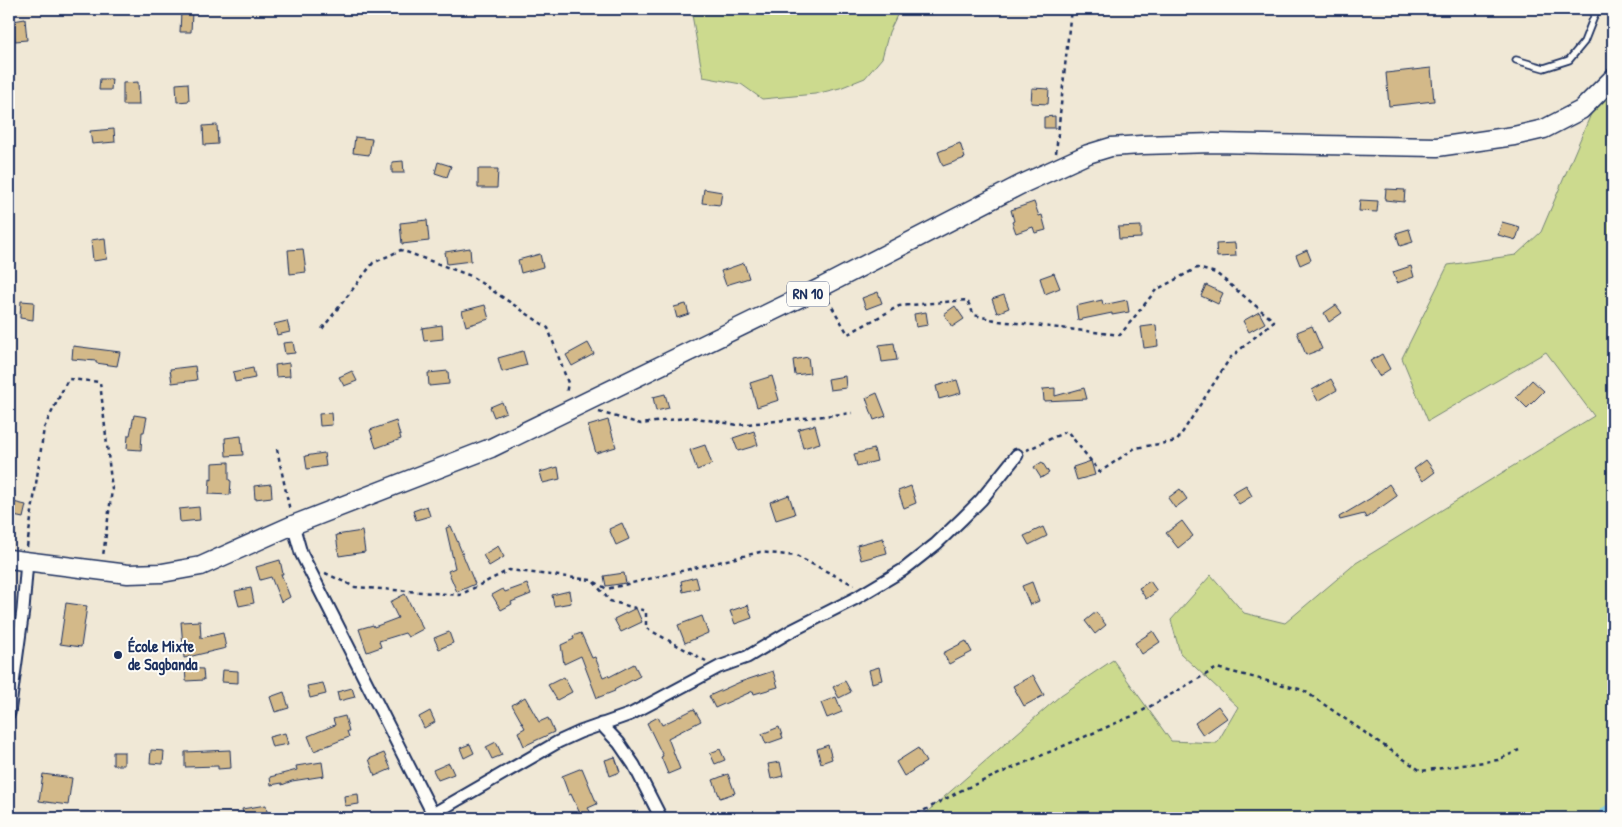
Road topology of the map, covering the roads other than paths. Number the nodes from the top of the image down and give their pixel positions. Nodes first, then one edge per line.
1 (1597, 9) edge
2 (1516, 60) dead end
3 (1613, 78) edge
4 (1017, 455) road end
5 (293, 525) junction
6 (9, 559) edge
7 (27, 561) junction
8 (9, 713) edge
9 (602, 724) junction
10 (431, 817) edge
11 (661, 818) edge

1 - 2 lane
3 - 5 main road, RN 10
4 - 9 street
5 - 7 main road, RN 10
5 - 10 street
6 - 7 main road, RN 10
7 - 8 street
9 - 10 street
9 - 11 street

